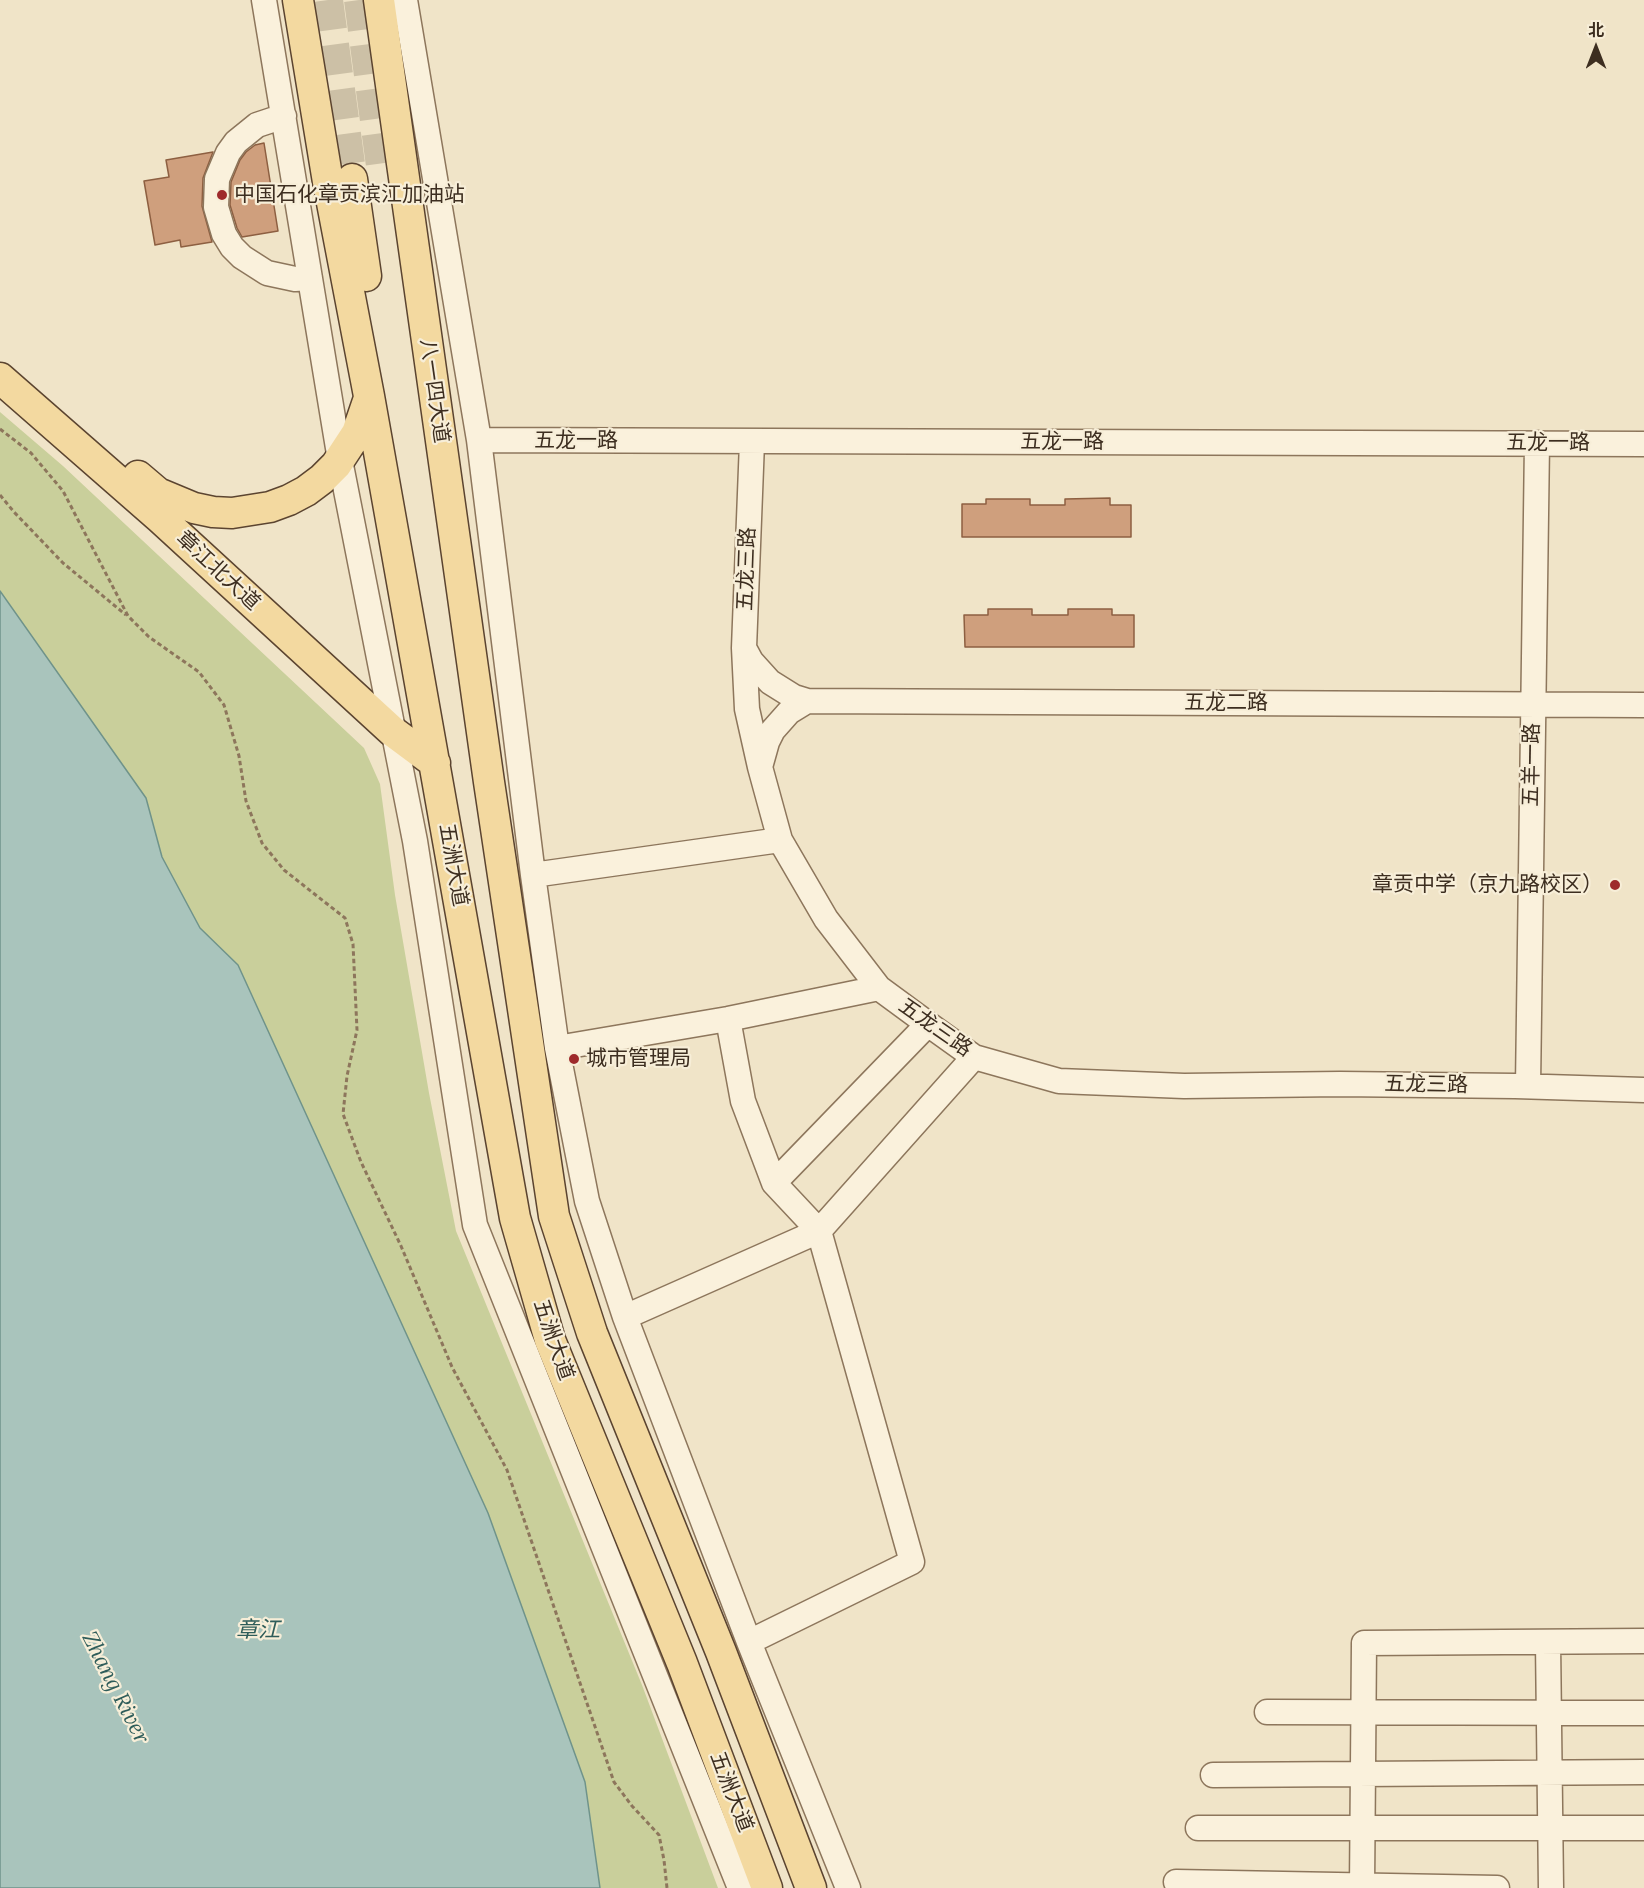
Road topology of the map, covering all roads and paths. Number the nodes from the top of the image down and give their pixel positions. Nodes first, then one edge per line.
1 (298, 0) edge
2 (379, 0) edge
3 (405, 0) edge
4 (265, 2) edge
5 (284, 116) junction
6 (382, 173) tunnel mouth
7 (352, 179) tunnel mouth
8 (310, 278) junction
9 (0, 356) edge
10 (0, 378) edge
11 (369, 396) junction
12 (0, 429) edge
13 (479, 440) junction
14 (752, 442) junction
15 (1537, 443) junction
16 (1644, 444) edge
17 (340, 460) junction
18 (0, 495) edge
19 (128, 616) junction
20 (744, 648) junction
21 (807, 701) junction
22 (1533, 705) junction
23 (1644, 705) edge
24 (392, 731) junction
25 (435, 763) junction
26 (760, 767) junction
27 (489, 782) junction
28 (780, 840) junction
29 (533, 875) junction
30 (879, 988) junction
31 (728, 1019) junction
32 (928, 1024) junction
33 (557, 1048) junction
34 (974, 1057) junction
35 (1527, 1086) junction
36 (1644, 1090) edge
37 (774, 1183) junction
38 (819, 1232) junction
39 (625, 1317) junction
40 (1548, 1641) junction
41 (1644, 1641) edge
42 (749, 1642) junction
43 (1267, 1712) dead end
44 (1364, 1712) junction
45 (1549, 1712) junction
46 (1644, 1713) edge
47 (1644, 1772) edge
48 (1549, 1773) junction
49 (1363, 1774) junction
50 (1213, 1775) dead end
51 (1198, 1828) dead end
52 (1362, 1828) junction
53 (1550, 1828) junction
54 (1644, 1828) edge
55 (1176, 1882) dead end
56 (1362, 1886) edge
57 (667, 1888) edge
58 (740, 1888) edge
59 (767, 1888) edge
60 (811, 1888) edge
61 (848, 1888) edge
62 (1497, 1888) edge
63 (1551, 1888) edge

1 - 11 main road
2 - 27 main road, 八一四大道
3 - 13 street
4 - 5 street
5 - 8 street
5 - 8 street
6 - 27 main road
7 - 25 main road
8 - 17 street
9 - 17 main road
10 - 24 main road, 章江北大道
11 - 17 main road
11 - 25 main road
12 - 19 path
13 - 14 street, 五龙一路
13 - 29 street
14 - 15 street, 五龙一路
14 - 20 street, 五龙三路
15 - 16 street, 五龙一路
15 - 22 street, 五羊一路
17 - 24 street
18 - 19 path
19 - 57 path
20 - 21 street
20 - 26 street, 五龙三路
21 - 22 street, 五龙二路
21 - 26 street
22 - 23 street, 五龙二路
22 - 35 street, 五羊一路
24 - 25 main road, 章江北大道
24 - 58 street
25 - 59 main road, 五洲大道
26 - 28 street, 五龙三路
27 - 60 main road, 五洲大道
28 - 29 street
28 - 30 street, 五龙三路
29 - 33 street
30 - 31 street
30 - 32 street, 五龙三路
31 - 33 street
31 - 37 street
32 - 34 street, 五龙三路
32 - 37 street
33 - 39 street
34 - 35 street, 五龙三路
34 - 38 street
35 - 36 street, 五龙三路
37 - 38 street
38 - 39 street
38 - 42 street
39 - 42 street
40 - 41 street
40 - 44 street
40 - 45 street
42 - 61 street
43 - 44 street
44 - 45 street
44 - 49 street
45 - 46 street
45 - 48 street
47 - 48 street
48 - 49 street
48 - 53 street
49 - 50 street
49 - 52 street
51 - 52 street
52 - 53 street
52 - 56 street
53 - 54 street
53 - 63 street
55 - 56 street
56 - 62 street

